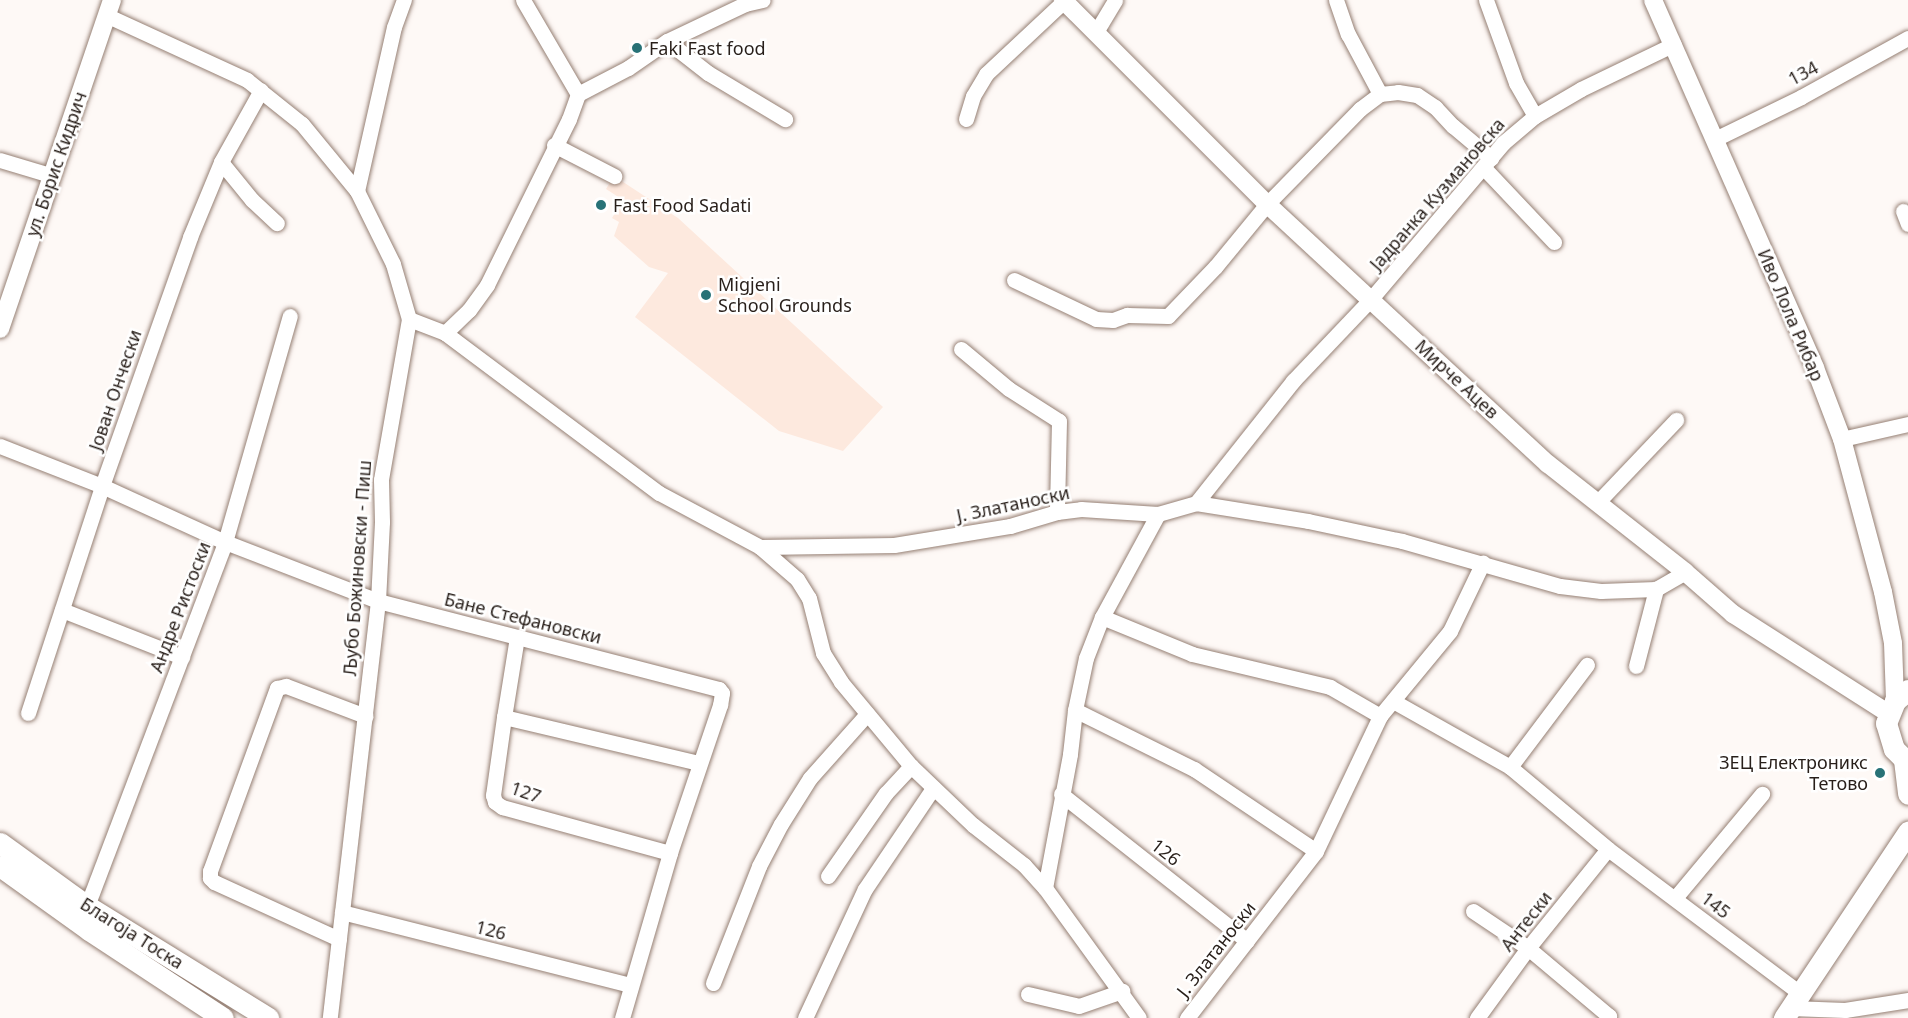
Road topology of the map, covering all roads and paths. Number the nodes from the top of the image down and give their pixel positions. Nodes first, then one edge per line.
1 (404, 0) edge
2 (523, 0) edge
3 (763, 0) edge
4 (1115, 0) edge
5 (1336, 0) edge
6 (1486, 0) edge
7 (1653, 0) edge
8 (1064, 1) edge
9 (110, 8) edge
10 (1096, 32) junction
11 (1908, 38) edge
12 (667, 41) junction
13 (1674, 44) junction
14 (261, 90) junction
15 (578, 94) junction
16 (1380, 94) junction
17 (1534, 116) junction
18 (785, 119) dead end
19 (966, 119) dead end
20 (1715, 140) junction
21 (554, 145) junction
22 (0, 160) edge
23 (220, 162) junction
24 (1488, 163) junction
25 (50, 175) junction
26 (614, 176) dead end
27 (357, 191) junction
28 (1267, 204) junction
29 (277, 223) dead end
30 (1554, 242) dead end
31 (1014, 280) dead end
32 (6, 295) edge
33 (1370, 300) junction
34 (290, 316) dead end
35 (409, 319) junction
36 (0, 329) edge
37 (445, 333) junction
38 (961, 349) dead end
39 (1676, 420) dead end
40 (1908, 424) edge
41 (1842, 440) junction
42 (0, 446) edge
43 (102, 486) junction
44 (1196, 503) junction
45 (1597, 503) junction
46 (1057, 512) junction
47 (1158, 514) junction
48 (225, 542) junction
49 (760, 547) junction
50 (1482, 562) junction
51 (1685, 572) junction
52 (1656, 589) junction
53 (378, 601) junction
54 (62, 610) junction
55 (1102, 617) junction
56 (517, 637) junction
57 (1893, 643) junction
58 (182, 657) junction
59 (1587, 665) dead end
60 (1636, 666) dead end
61 (1908, 667) edge
62 (1394, 701) junction
63 (1897, 701) edge
64 (1075, 710) junction
65 (28, 713) dead end
66 (867, 714) junction
67 (365, 716) junction
68 (1380, 716) junction
69 (504, 717) junction
70 (1906, 762) edge
71 (698, 763) junction
72 (911, 766) junction
73 (1510, 767) junction
74 (933, 788) junction
75 (1061, 794) junction
76 (1761, 794) dead end
77 (1908, 794) edge
78 (1908, 832) edge
79 (0, 843) edge
80 (1608, 849) junction
81 (1316, 852) junction
82 (670, 853) junction
83 (0, 866) edge
84 (828, 876) dead end
85 (1045, 888) junction
86 (1675, 898) junction
87 (87, 906) junction
88 (1473, 911) dead end
89 (342, 912) junction
90 (339, 939) junction
91 (1247, 941) junction
92 (1528, 948) junction
93 (713, 983) dead end
94 (631, 985) junction
95 (1122, 991) junction
96 (1028, 994) dead end
97 (1908, 1000) edge
98 (1792, 1007) edge
99 (223, 1018) edge
100 (268, 1018) edge
101 (330, 1018) edge
102 (622, 1018) edge
103 (805, 1018) edge
104 (1139, 1018) edge
105 (1187, 1018) edge
106 (1477, 1018) edge
107 (1607, 1018) edge

1 - 27 street
2 - 15 street
3 - 12 street
4 - 10 street
5 - 16 street
6 - 17 street
7 - 13 street, Иво Лола Рибар
8 - 10 street, Мирче Ацев
8 - 19 street
9 - 14 street, Љубо Божиновски - Пиш
9 - 25 street, ул. Борис Кидрич
10 - 28 street, Мирче Ацев
11 - 20 street, 134
12 - 15 street
12 - 18 street
13 - 17 street, Јадранка Кузмановска
13 - 20 street, Иво Лола Рибар
14 - 23 street, Јован Ончески
14 - 27 street, Љубо Божиновски - Пиш
15 - 21 street
16 - 24 street
16 - 28 street
17 - 24 street, Јадранка Кузмановска
20 - 41 street, Иво Лола Рибар
21 - 26 street
21 - 37 street
22 - 25 street
23 - 29 street
23 - 43 street, Јован Ончески
24 - 30 street
24 - 33 street, Јадранка Кузмановска
25 - 32 street, ул. Борис Кидрич
27 - 35 street, Љубо Божиновски - Пиш
28 - 31 street
28 - 33 street, Мирче Ацев
32 - 36 street, ул. Борис Кидрич
33 - 44 street, Јадранка Кузмановска
33 - 45 street, Мирче Ацев
34 - 48 street, Андре Ристоски
35 - 37 street
35 - 53 street, Љубо Божиновски - Пиш
37 - 49 street
38 - 46 street
39 - 45 street
40 - 41 street
41 - 57 street, Иво Лола Рибар
42 - 43 street, Бане Стефановски
43 - 48 street, Бане Стефановски
43 - 54 street, Јован Ончески
44 - 47 street, Ј. Златаноски
44 - 50 street, Ј. Златаноски
45 - 51 street, Мирче Ацев
46 - 47 street, Ј. Златаноски
46 - 49 street, Ј. Златаноски
47 - 55 street
48 - 53 street, Бане Стефановски
48 - 58 street, Андре Ристоски
49 - 66 street
50 - 52 street, Ј. Златаноски
50 - 62 street, Ј. Златаноски
51 - 52 street, Ј. Златаноски
51 - 63 street, Мирче Ацев
52 - 60 street
53 - 56 street, Бане Стефановски
53 - 67 street, Љубо Божиновски - Пиш
54 - 58 street
54 - 65 street, Јован Ончески
55 - 64 street
55 - 68 street
56 - 69 street, 127
56 - 71 street, Бане Стефановски
57 - 61 street
57 - 63 street
58 - 87 street, Андре Ристоски
59 - 73 street
62 - 68 street, Ј. Златаноски
62 - 73 street, 145
63 - 70 main road
64 - 75 street
64 - 81 street
66 - 72 street
66 - 93 street
67 - 89 street, Љубо Божиновски - Пиш
67 - 90 street
68 - 81 street, Ј. Златаноски
69 - 71 street
69 - 82 street, 127
70 - 77 main road
71 - 82 street, Бане Стефановски
72 - 74 street
72 - 84 street
73 - 80 street, 145
74 - 85 street
74 - 103 street
75 - 85 street
75 - 91 street, 126
76 - 86 street
78 - 98 main road
79 - 87 main road, Благоја Тоска
80 - 86 street, 145
80 - 92 street, Антески
81 - 91 street, Ј. Златаноски
82 - 94 street, Бане Стефановски
83 - 99 main road
85 - 95 street
86 - 98 street, 145
87 - 100 main road, Благоја Тоска
88 - 92 street
89 - 90 street, Љубо Божиновски - Пиш
89 - 94 street, 126
90 - 101 street, Љубо Божиновски - Пиш
91 - 105 street, Ј. Златаноски
92 - 106 street, Антески
92 - 107 street
94 - 102 street, Бане Стефановски
95 - 96 street
95 - 104 street
97 - 98 street

